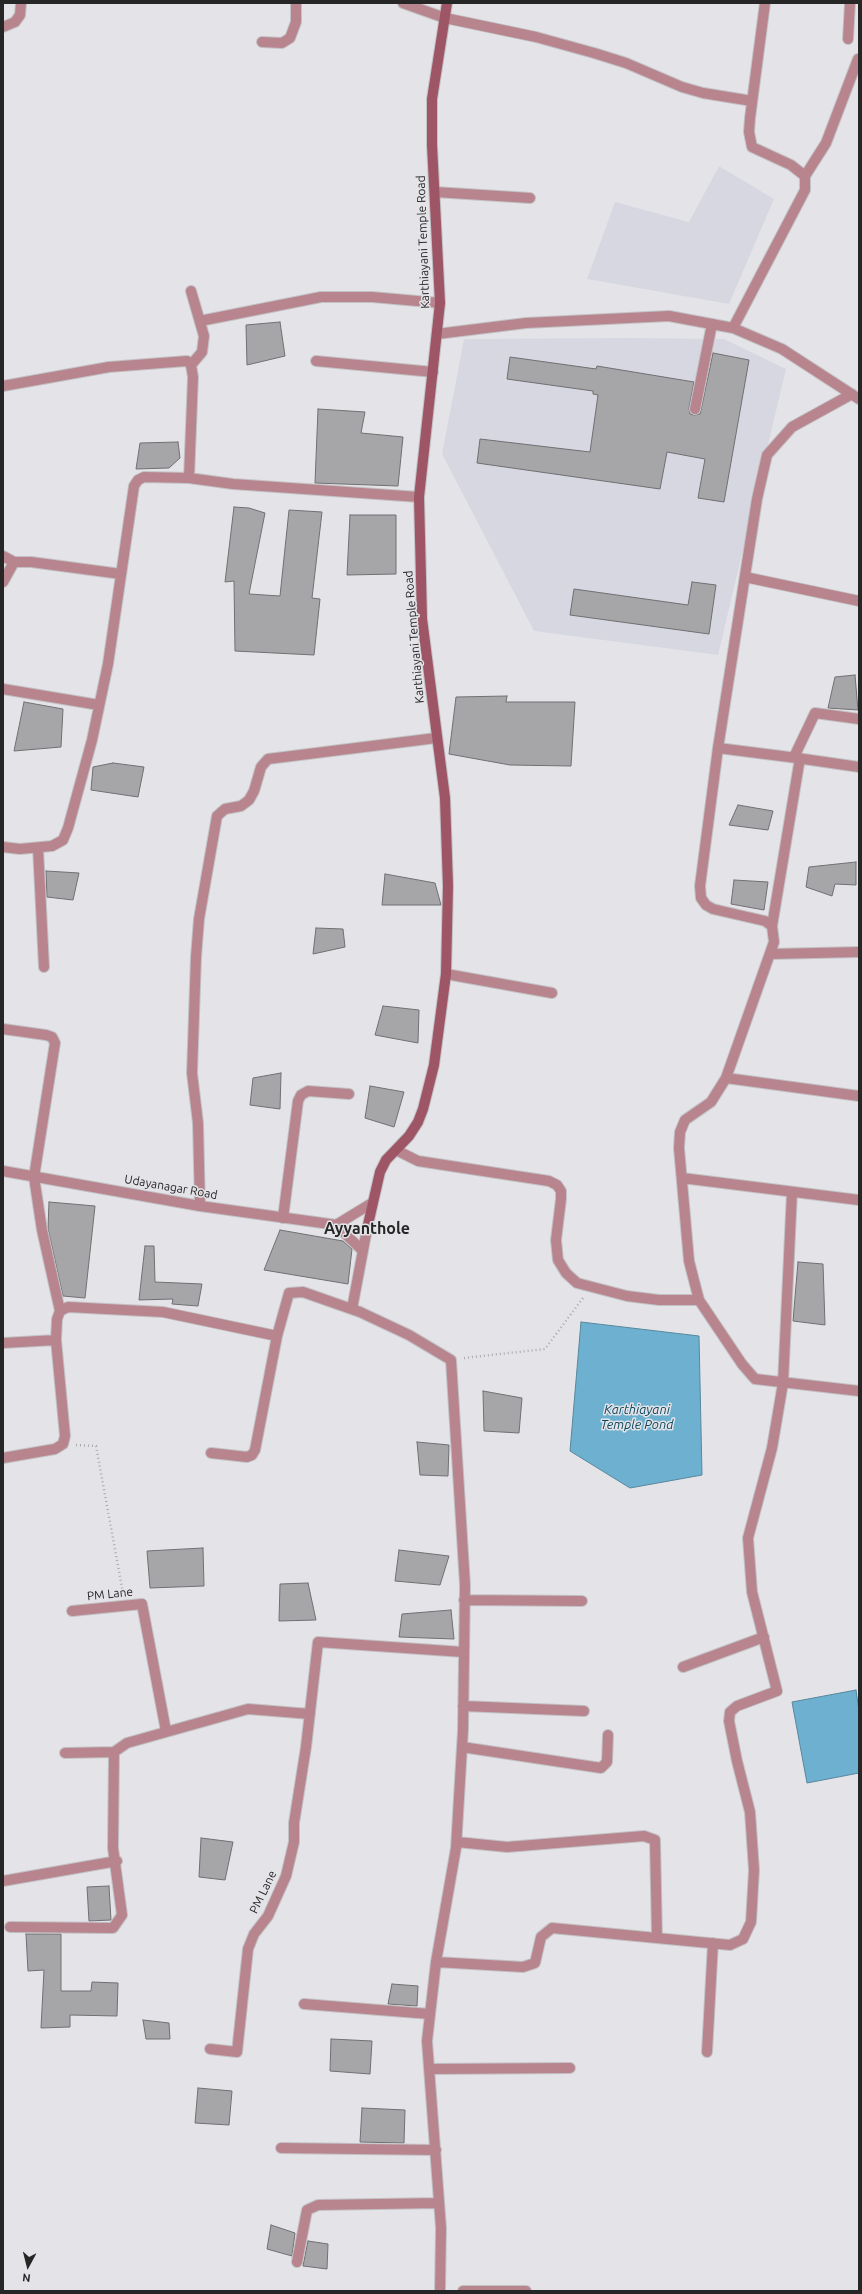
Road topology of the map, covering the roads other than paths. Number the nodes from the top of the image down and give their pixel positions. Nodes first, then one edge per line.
1 (21, 3) edge
2 (296, 3) edge
3 (403, 3) edge
4 (447, 3) edge
5 (764, 3) edge
6 (850, 3) edge
7 (445, 18) junction
8 (3, 27) edge
9 (848, 39) dead end
10 (262, 42) dead end
11 (858, 59) dead end
12 (752, 101) junction
13 (805, 176) junction
14 (435, 192) junction
15 (530, 198) dead end
16 (191, 291) dead end
17 (440, 303) junction
18 (200, 322) junction
19 (712, 324) junction
20 (733, 328) junction
21 (436, 334) junction
22 (316, 361) dead end
23 (191, 365) junction
24 (432, 372) junction
25 (3, 386) edge
26 (856, 396) edge
27 (696, 409) dead end
28 (188, 478) junction
29 (419, 497) junction
30 (3, 556) edge
31 (14, 562) junction
32 (121, 574) junction
33 (745, 577) junction
34 (3, 582) edge
35 (859, 601) edge
36 (3, 689) edge
37 (99, 705) junction
38 (859, 720) edge
39 (436, 738) junction
40 (718, 748) junction
41 (797, 758) junction
42 (859, 767) edge
43 (3, 847) edge
44 (38, 848) junction
45 (772, 926) junction
46 (859, 952) edge
47 (770, 954) junction
48 (44, 967) dead end
49 (446, 974) junction
50 (552, 993) dead end
51 (3, 1029) edge
52 (726, 1078) junction
53 (349, 1094) dead end
54 (859, 1096) edge
55 (396, 1150) junction
56 (3, 1171) edge
57 (34, 1177) junction
58 (682, 1178) junction
59 (792, 1192) junction
60 (859, 1200) edge
61 (372, 1203) junction
62 (200, 1206) junction
63 (283, 1218) junction
64 (336, 1225) junction
65 (367, 1229) joint
66 (363, 1251) junction
67 (699, 1300) junction
68 (352, 1309) junction
69 (60, 1311) junction
70 (277, 1336) junction
71 (56, 1340) junction
72 (3, 1343) edge
73 (783, 1383) junction
74 (859, 1391) edge
75 (211, 1453) dead end
76 (3, 1458) edge
77 (464, 1600) junction
78 (582, 1601) dead end
79 (72, 1611) dead end
80 (764, 1637) junction
81 (463, 1652) junction
82 (683, 1667) dead end
83 (463, 1706) junction
84 (584, 1711) dead end
85 (310, 1714) junction
86 (166, 1731) junction
87 (608, 1735) dead end
88 (462, 1747) junction
89 (114, 1752) junction
90 (65, 1753) dead end
91 (457, 1842) junction
92 (116, 1861) junction
93 (3, 1881) edge
94 (10, 1927) dead end
95 (657, 1938) junction
96 (713, 1943) junction
97 (436, 1962) junction
98 (304, 2004) dead end
99 (430, 2014) junction
100 (210, 2049) dead end
101 (707, 2052) dead end
102 (570, 2068) dead end
103 (429, 2069) junction
104 (281, 2148) dead end
105 (436, 2150) junction
106 (439, 2203) junction
107 (297, 2262) dead end
108 (440, 2291) edge
109 (463, 2291) edge
110 (526, 2291) edge

1 - 8 street
2 - 10 street
3 - 7 street
4 - 7 main road, Karthiayani Temple Road
5 - 12 street
6 - 9 street
7 - 12 street
7 - 14 main road, Karthiayani Temple Road
11 - 13 street
12 - 13 street
13 - 20 street
14 - 15 street
14 - 17 main road, Karthiayani Temple Road
16 - 18 street
17 - 18 street
17 - 21 main road, Karthiayani Temple Road
18 - 23 street
19 - 20 street
19 - 21 street
19 - 27 street
20 - 26 street
21 - 24 main road, Karthiayani Temple Road
22 - 24 street
23 - 25 street
23 - 28 street
24 - 29 main road, Karthiayani Temple Road
26 - 33 street
28 - 29 street
28 - 32 street
29 - 39 main road, Karthiayani Temple Road
30 - 31 street
31 - 32 street
31 - 34 street
32 - 37 street
33 - 35 street
33 - 40 street
36 - 37 street
37 - 44 street
38 - 41 street
39 - 49 main road, Karthiayani Temple Road
39 - 62 street
40 - 41 street
40 - 45 street
41 - 42 street
41 - 45 street
43 - 44 street
44 - 48 street
45 - 47 street
46 - 47 street
47 - 52 street
49 - 50 street
49 - 55 main road, Karthiayani Temple Road
51 - 57 street
52 - 54 street
52 - 58 street
53 - 63 street
55 - 61 main road, Karthiayani Temple Road
55 - 67 street
56 - 57 street, Udayanagar Road
57 - 62 street, Udayanagar Road
57 - 69 street
58 - 59 street
58 - 67 street
59 - 60 street
59 - 73 street
61 - 64 street
61 - 65 main road, Karthiayani Temple Road
62 - 63 street, Udayanagar Road
63 - 64 street, Udayanagar Road
64 - 66 street
65 - 66 street
66 - 68 street
67 - 73 street
68 - 70 street
68 - 77 street
69 - 70 street
69 - 71 street
70 - 75 street
71 - 72 street
71 - 76 street
73 - 74 street
73 - 80 street
77 - 78 street
77 - 81 street
79 - 86 street, PM Lane
80 - 82 street
80 - 96 street
81 - 83 street
81 - 85 street, PM Lane
83 - 84 street
83 - 88 street
85 - 86 street
85 - 100 street, PM Lane
86 - 89 street
87 - 88 street
88 - 91 street
89 - 90 street
89 - 92 street
91 - 95 street
91 - 97 street
92 - 93 street
92 - 94 street
95 - 96 street
95 - 97 street
96 - 101 street
97 - 99 street
98 - 99 street
99 - 103 street
102 - 103 street
103 - 105 street
104 - 105 street
105 - 106 street
106 - 107 street
106 - 108 street
109 - 110 street

